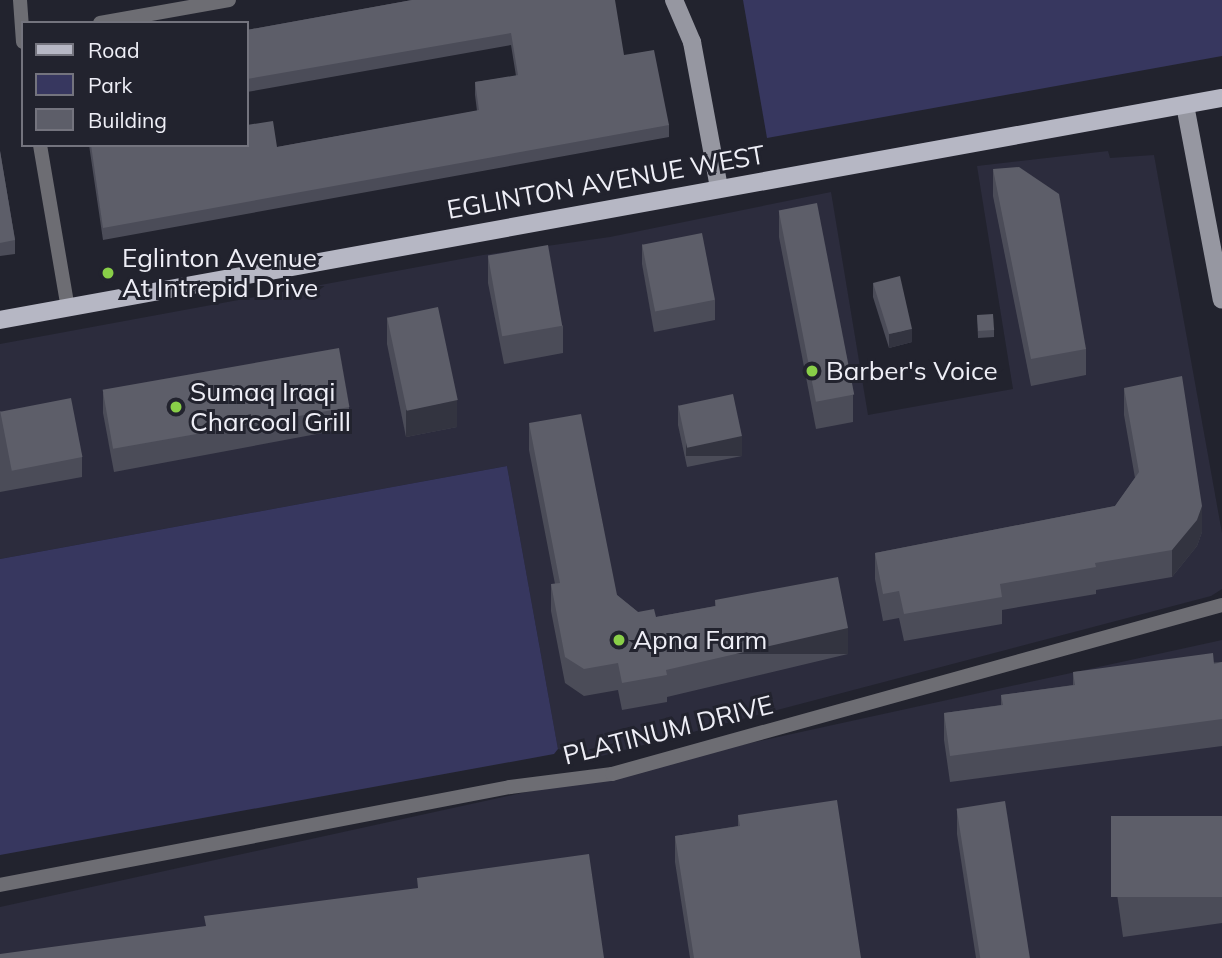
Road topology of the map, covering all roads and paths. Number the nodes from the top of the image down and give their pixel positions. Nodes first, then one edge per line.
1 (20, 0) edge
2 (229, 0) edge
3 (674, 0) edge
4 (21, 21) edge
5 (111, 21) edge
6 (1222, 98) edge
7 (1185, 105) junction
8 (40, 147) edge
9 (719, 187) junction
10 (1222, 300) edge
11 (68, 308) junction
12 (0, 320) edge
13 (1220, 608) edge
14 (0, 885) edge

1 - 4 street
2 - 5 street
3 - 9 street
6 - 7 main road, EGLINTON AVENUE WEST
7 - 9 main road, EGLINTON AVENUE WEST
7 - 10 street
8 - 11 street
9 - 11 main road, EGLINTON AVENUE WEST
11 - 12 main road, EGLINTON AVENUE WEST
13 - 14 street, PLATINUM DRIVE

